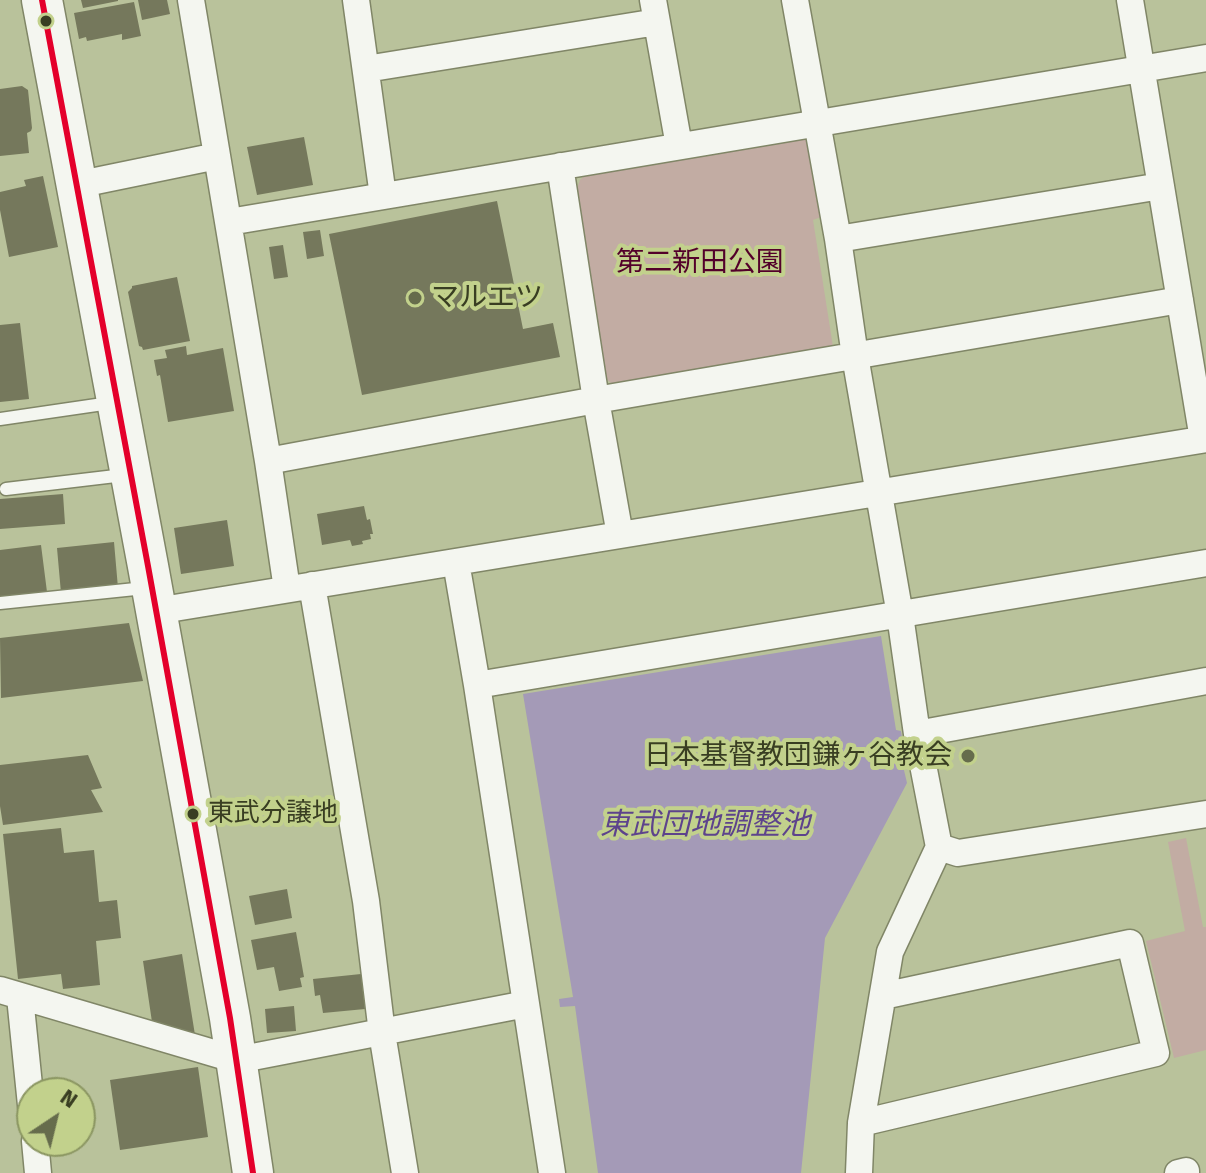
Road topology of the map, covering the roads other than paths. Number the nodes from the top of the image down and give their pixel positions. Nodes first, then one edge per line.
1 (42, 0) edge
2 (191, 0) edge
3 (356, 0) edge
4 (795, 0) edge
5 (1130, 0) edge
6 (655, 11) edge
7 (1206, 58) edge
8 (366, 69) junction
9 (1142, 69) junction
10 (817, 123) junction
11 (679, 146) junction
12 (217, 156) junction
13 (560, 166) junction
14 (76, 185) junction
15 (1161, 186) junction
16 (383, 196) junction
17 (229, 222) junction
18 (838, 239) junction
19 (1180, 300) junction
20 (855, 356) junction
21 (596, 400) junction
22 (117, 402) junction
23 (0, 419) edge
24 (1204, 439) edge
25 (268, 461) junction
26 (131, 475) junction
27 (6, 489) dead end
28 (879, 493) junction
29 (620, 535) junction
30 (456, 562) junction
31 (1206, 563) edge
32 (299, 587) junction
33 (154, 599) junction
34 (0, 603) edge
35 (900, 615) junction
36 (1206, 681) edge
37 (477, 685) junction
38 (917, 734) junction
39 (1206, 814) edge
40 (939, 847) junction
41 (10, 994) edge
42 (883, 996) junction
43 (526, 1004) junction
44 (382, 1033) junction
45 (237, 1060) junction
46 (25, 1077) edge
47 (861, 1123) junction
48 (253, 1173) edge
49 (405, 1173) edge
50 (552, 1173) edge
51 (859, 1173) edge
52 (1178, 1173) edge
53 (1186, 1173) edge

1 - 14 main road
2 - 12 street
3 - 8 street
4 - 10 street
5 - 9 street
6 - 8 street
6 - 11 street
7 - 9 street
8 - 16 street
9 - 10 street
9 - 15 street
10 - 11 street
10 - 18 street
11 - 13 street
12 - 14 street
12 - 17 street
13 - 16 street
13 - 21 street
14 - 22 main road
15 - 18 street
15 - 19 street
16 - 17 street
17 - 25 street
18 - 20 street
19 - 20 street
19 - 24 street
20 - 21 street
20 - 28 street
21 - 25 street
21 - 29 street
22 - 23 lane
22 - 26 main road
24 - 28 street
25 - 32 street
26 - 27 lane
26 - 33 main road
28 - 29 street
28 - 35 street
29 - 30 street
30 - 32 street
30 - 37 street
31 - 35 street
32 - 33 street
32 - 44 street
33 - 34 lane
33 - 45 main road
35 - 37 street
35 - 38 street
36 - 38 street
37 - 43 street
38 - 40 street
39 - 40 street
40 - 42 street
41 - 45 street
41 - 46 street
42 - 47 street
42 - 47 street
43 - 44 street
43 - 50 street
44 - 45 street
44 - 49 street
45 - 48 main road
47 - 51 street
52 - 53 street

